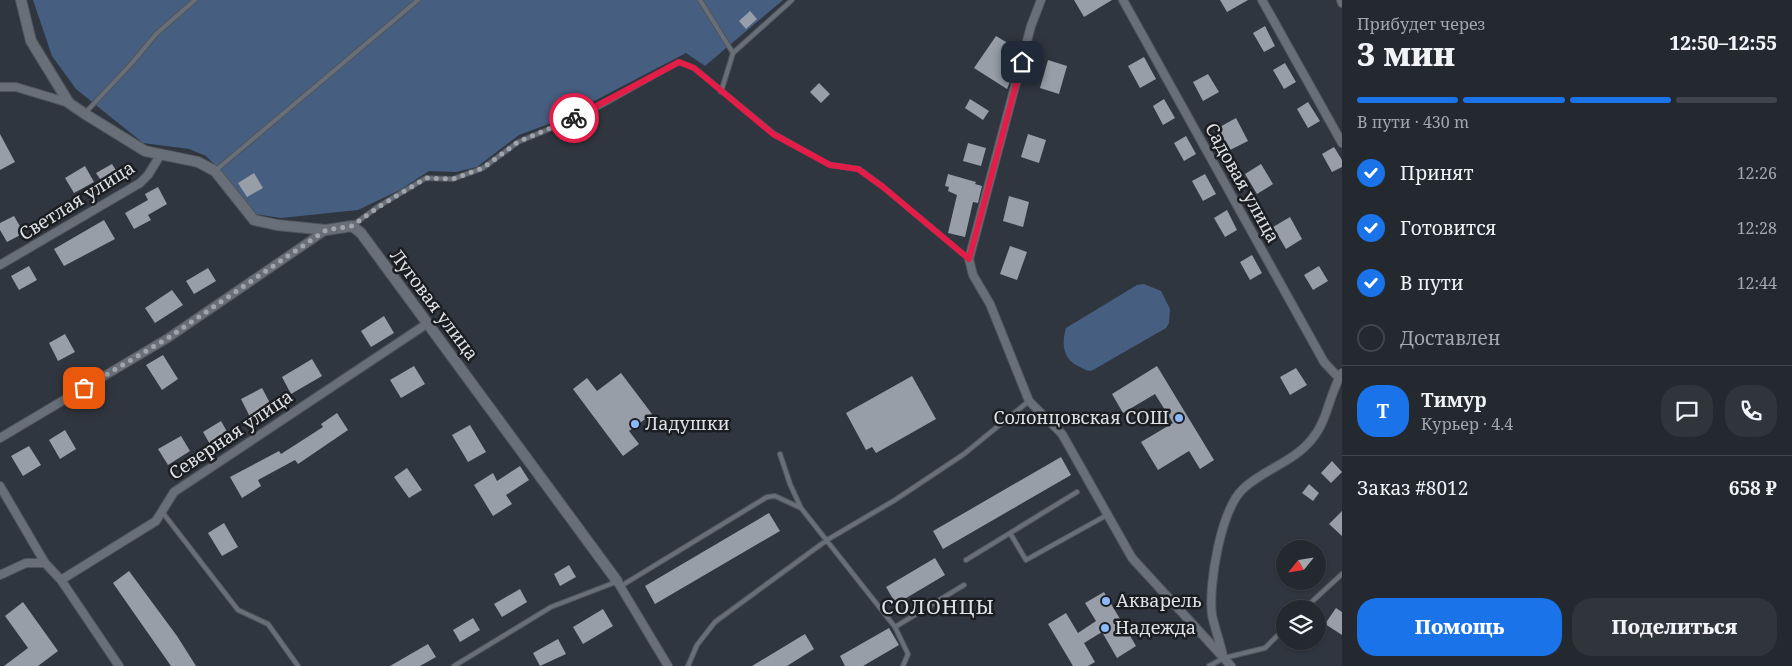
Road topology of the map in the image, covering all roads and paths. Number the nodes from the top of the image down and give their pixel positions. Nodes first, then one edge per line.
1 (21, 0) edge
2 (195, 0) edge
3 (418, 0) edge
4 (700, 0) edge
5 (792, 0) edge
6 (1041, 0) edge
7 (1123, 0) edge
8 (1262, 0) edge
9 (733, 54) junction
10 (0, 87) edge
11 (721, 92) junction
12 (69, 103) junction
13 (85, 114) junction
14 (1342, 143) edge
15 (161, 154) junction
16 (214, 170) junction
17 (352, 226) junction
18 (326, 230) junction
19 (969, 259) junction
20 (0, 265) edge
21 (428, 323) junction
22 (1340, 376) edge
23 (1029, 401) junction
24 (0, 438) edge
25 (780, 454) dead end
26 (0, 486) edge
27 (1078, 492) dead end
28 (801, 508) junction
29 (163, 512) junction
30 (1108, 514) junction
31 (1010, 533) junction
32 (827, 540) junction
33 (966, 560) dead end
34 (44, 563) junction
35 (0, 574) edge
36 (1342, 574) edge
37 (61, 580) junction
38 (619, 584) junction
39 (964, 585) dead end
40 (1314, 600) edge
41 (895, 627) junction
42 (1276, 637) edge
43 (1224, 658) junction
44 (119, 666) edge
45 (298, 666) edge
46 (454, 666) edge
47 (668, 666) edge
48 (688, 666) edge
49 (903, 666) edge
50 (1209, 666) edge
51 (1231, 666) edge

1 - 12 street
2 - 13 lane
3 - 16 lane
4 - 9 lane
5 - 9 lane
6 - 19 street
7 - 22 street, Садовая улица
8 - 14 street
9 - 11 lane
10 - 12 street
11 - 17 lane
11 - 19 lane
12 - 13 street
13 - 15 street
15 - 16 street
15 - 20 street, Светлая улица
16 - 18 street
17 - 18 street
17 - 21 street, Луговая улица
18 - 24 street
19 - 23 street
21 - 29 street, Северная улица
21 - 38 street, Луговая улица
22 - 43 street
23 - 30 street
23 - 32 lane
25 - 28 lane
26 - 34 street
27 - 31 lane
28 - 32 lane
28 - 38 lane
29 - 37 street, Северная улица
29 - 45 lane
30 - 31 lane
30 - 43 street
31 - 33 lane
32 - 41 lane
32 - 48 lane
34 - 35 street
34 - 37 street
36 - 40 lane
37 - 44 street
38 - 46 lane
38 - 47 street
39 - 41 lane
41 - 49 lane
42 - 43 lane
43 - 50 lane
43 - 51 street

